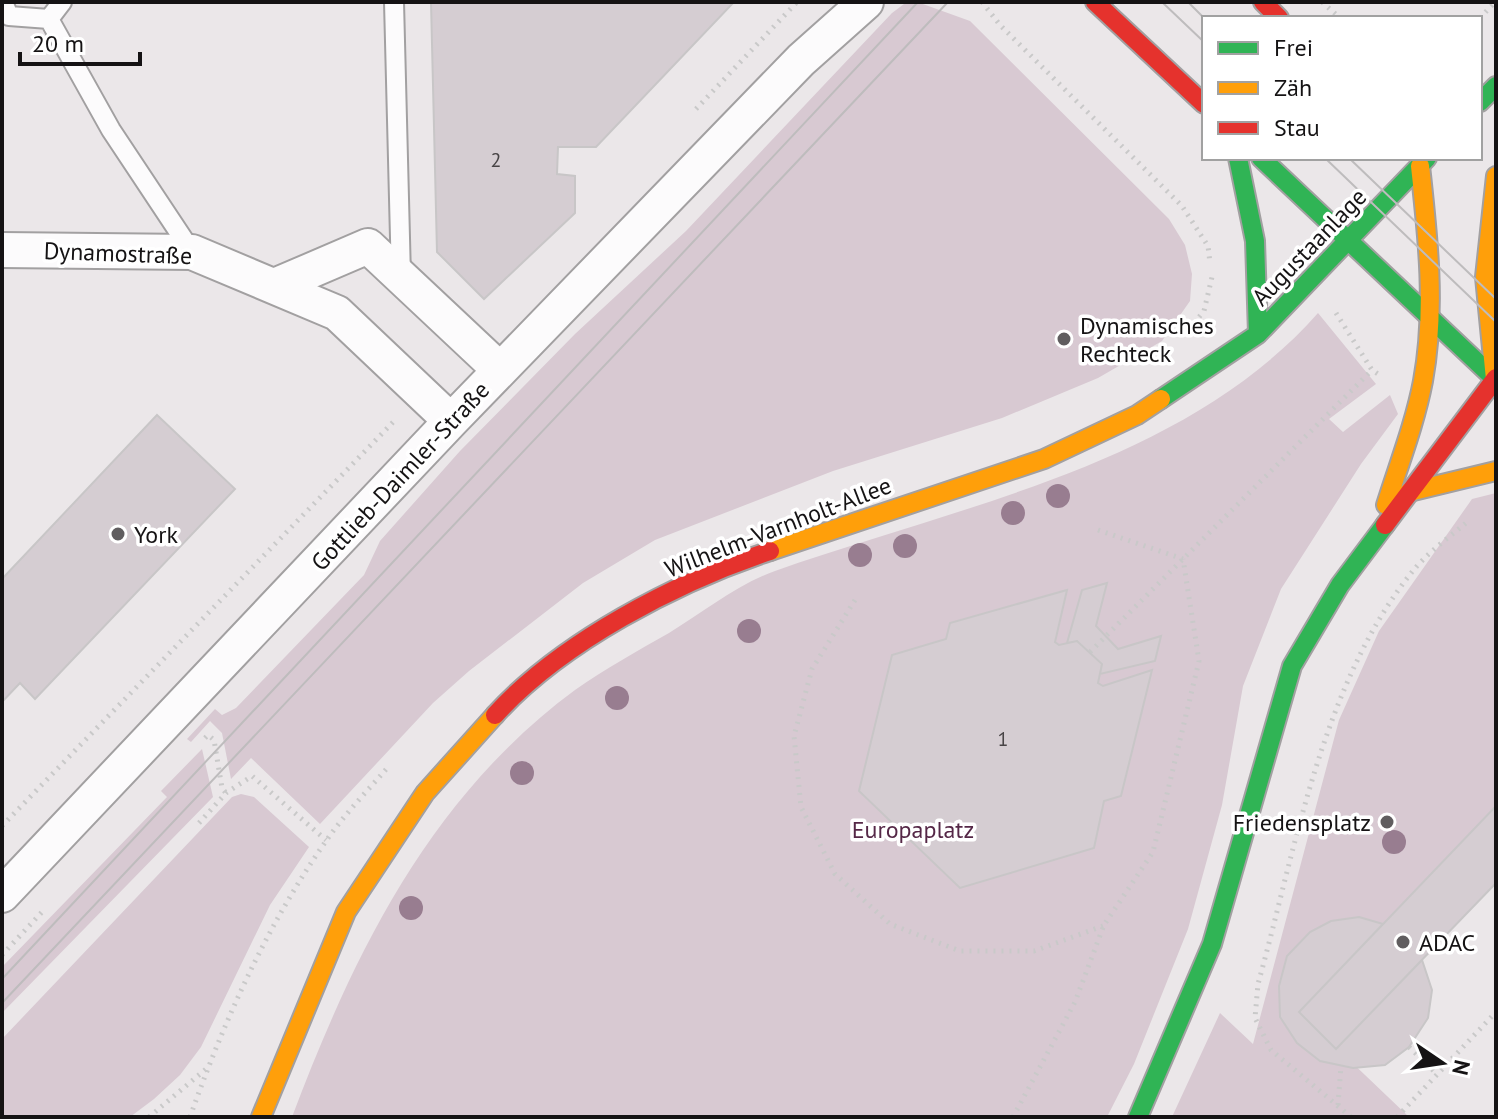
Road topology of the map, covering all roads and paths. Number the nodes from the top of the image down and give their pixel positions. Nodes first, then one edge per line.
1 (62, 2) edge
2 (394, 2) edge
3 (834, 2) edge
4 (866, 2) edge
5 (982, 2) edge
6 (1095, 2) edge
7 (1322, 2) edge
8 (5, 13) edge
9 (1338, 16) edge
10 (49, 19) junction
11 (801, 60) junction
12 (1202, 102) edge
13 (1238, 160) edge
14 (1263, 160) edge
15 (1420, 161) edge
16 (1496, 176) edge
17 (1442, 186) dead end
18 (1485, 228) edge
19 (1349, 240) junction
20 (1208, 246) dead end
21 (2, 250) edge
22 (192, 252) junction
23 (339, 258) junction
24 (401, 277) junction
25 (1314, 277) junction
26 (277, 285) junction
27 (337, 313) junction
28 (1431, 316) junction
29 (1258, 334) junction
30 (500, 370) junction
31 (1372, 370) junction
32 (1496, 378) edge
33 (1419, 400) junction
34 (451, 421) junction
35 (1496, 471) edge
36 (1409, 492) junction
37 (1468, 521) dead end
38 (1098, 530) dead end
39 (1376, 535) junction
40 (1183, 559) junction
41 (855, 600) dead end
42 (1090, 652) dead end
43 (208, 735) dead end
44 (226, 793) junction
45 (199, 823) dead end
46 (326, 840) dead end
47 (2, 895) edge
48 (1104, 925) junction
49 (1496, 1012) edge
50 (1409, 1047) dead end
51 (1341, 1066) dead end
52 (1437, 1074) junction
53 (1338, 1106) junction
54 (149, 1117) edge
55 (190, 1117) edge
56 (261, 1117) edge
57 (1013, 1117) edge
58 (1138, 1117) edge
59 (1351, 1117) edge
60 (1397, 1117) edge

1 - 10 lane
2 - 24 lane
3 - 11 street, Gottlieb-Daimler-Straße
4 - 11 street, Gottlieb-Daimler-Straße
5 - 20 path
6 - 12 main road
7 - 9 path
8 - 10 lane
10 - 22 lane
11 - 30 street, Gottlieb-Daimler-Straße
13 - 29 main road
14 - 19 main road
15 - 17 main road
15 - 19 main road, Augustaanlage
15 - 28 main road
16 - 18 main road
18 - 32 main road
19 - 25 main road, Augustaanlage
19 - 28 main road
21 - 22 street, Dynamostraße
22 - 26 street, Dynamostraße
23 - 24 street
23 - 26 street
23 - 27 street
24 - 30 street
25 - 29 main road, Augustaanlage
25 - 31 path
26 - 27 street, Dynamostraße
27 - 34 street, Dynamostraße
28 - 32 main road
28 - 33 main road
29 - 56 main road, Wilhelm-Varnholt-Allee
30 - 34 street, Gottlieb-Daimler-Straße
31 - 33 path
31 - 40 path
32 - 36 main road
33 - 39 main road
34 - 47 street, Gottlieb-Daimler-Straße
35 - 36 main road
36 - 39 main road
37 - 53 path
38 - 40 path
39 - 58 main road
40 - 42 path
40 - 48 path
41 - 48 path
43 - 44 path
44 - 45 path
44 - 46 path
48 - 57 path
49 - 52 path
50 - 52 path
51 - 53 path
52 - 60 path
53 - 59 path
54 - 55 path

